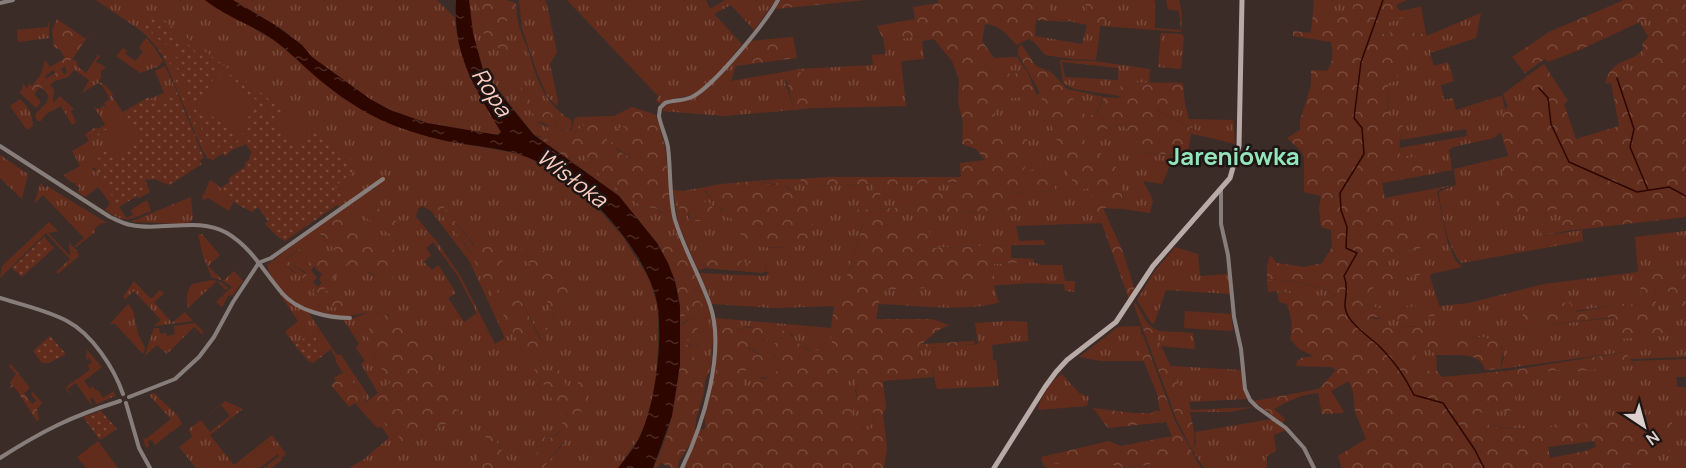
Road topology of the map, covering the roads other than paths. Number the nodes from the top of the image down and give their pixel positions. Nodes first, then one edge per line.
1 (13, 0) edge
2 (778, 0) edge
3 (1242, 0) edge
4 (0, 3) edge
5 (0, 146) edge
6 (383, 179) dead end
7 (1221, 190) junction
8 (258, 263) junction
9 (0, 298) edge
10 (350, 318) dead end
11 (123, 394) junction
12 (129, 397) junction
13 (120, 400) junction
14 (126, 403) junction
15 (0, 458) edge
16 (150, 468) edge
17 (682, 468) edge
18 (994, 468) edge
19 (1314, 468) edge

1 - 4 street
2 - 17 street
3 - 7 street
5 - 8 street
6 - 8 street
7 - 18 street
7 - 19 street
8 - 10 street
8 - 12 street
9 - 11 street
11 - 12 street
11 - 13 street
12 - 14 street
13 - 14 street
13 - 15 street
14 - 16 street

